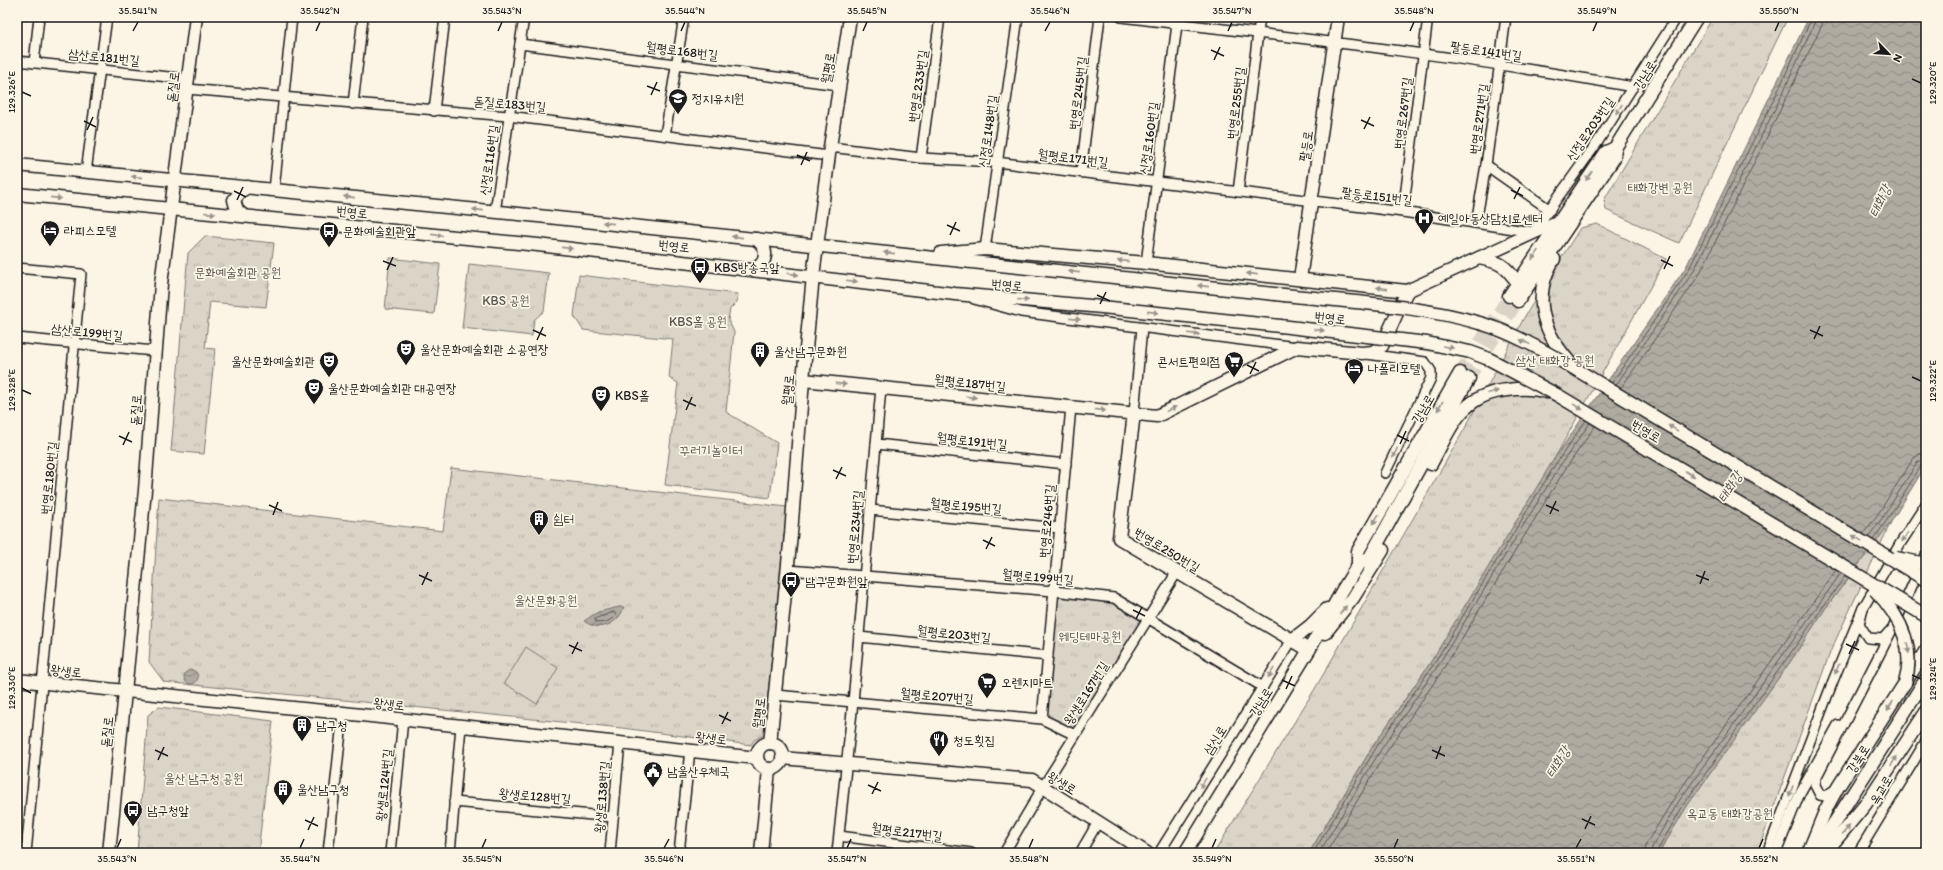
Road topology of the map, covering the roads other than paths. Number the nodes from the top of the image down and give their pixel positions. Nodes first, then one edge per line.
1 (39, 17) edge
2 (107, 17) edge
3 (196, 17) edge
4 (292, 17) edge
5 (364, 17) edge
6 (445, 17) edge
7 (524, 17) edge
8 (684, 17) edge
9 (850, 17) edge
10 (940, 17) edge
11 (1018, 17) edge
12 (1100, 17) edge
13 (1121, 17) edge
14 (1260, 17) edge
15 (1338, 17) edge
16 (1428, 17) edge
17 (1506, 17) edge
18 (1677, 17) edge
19 (1697, 17) edge
20 (1178, 20) edge
21 (1258, 34) junction
22 (1335, 43) junction
23 (520, 44) junction
24 (1423, 55) junction
25 (17, 61) edge
26 (34, 63) junction
27 (676, 63) junction
28 (1500, 66) junction
29 (100, 70) junction
30 (188, 84) junction
31 (839, 85) junction
32 (1634, 87) junction
33 (284, 98) junction
34 (353, 104) junction
35 (434, 111) junction
36 (508, 116) junction
37 (665, 135) junction
38 (1615, 148) junction
39 (829, 152) junction
40 (921, 158) junction
41 (996, 162) junction
42 (17, 165) edge
43 (1486, 165) junction
44 (86, 172) junction
45 (1081, 172) junction
46 (175, 181) junction
47 (1156, 183) junction
48 (248, 187) junction
49 (274, 190) junction
50 (1238, 192) junction
51 (17, 194) edge
52 (1312, 201) junction
53 (172, 209) junction
54 (1550, 210) junction
55 (495, 212) junction
56 (1403, 212) junction
57 (1581, 213) junction
58 (244, 216) junction
59 (1557, 222) junction
60 (1476, 223) junction
61 (1533, 232) junction
62 (756, 239) junction
63 (817, 245) junction
64 (985, 249) junction
65 (916, 256) junction
66 (1479, 258) junction
67 (1146, 262) junction
68 (17, 268) edge
69 (753, 270) junction
70 (814, 276) junction
71 (1300, 279) junction
72 (1518, 282) junction
73 (1407, 291) junction
74 (955, 294) junction
75 (1142, 328) junction
76 (17, 338) edge
77 (75, 344) junction
78 (1297, 347) junction
79 (154, 352) junction
80 (1362, 353) junction
81 (1577, 370) junction
82 (1464, 375) tunnel mouth
83 (803, 380) junction
84 (881, 388) junction
85 (1559, 396) junction
86 (1071, 407) junction
87 (1134, 413) junction
88 (876, 444) junction
89 (1066, 464) junction
90 (1385, 473) dead end
91 (1926, 504) edge
92 (870, 510) junction
93 (1060, 528) junction
94 (1882, 554) junction
95 (1926, 555) edge
96 (1926, 564) edge
97 (788, 570) junction
98 (1177, 572) junction
99 (864, 576) junction
100 (1866, 580) junction
101 (1926, 580) edge
102 (1054, 590) junction
103 (1342, 591) junction
104 (1863, 608) junction
105 (1926, 616) edge
106 (1148, 618) junction
107 (1893, 628) junction
108 (858, 637) junction
109 (1292, 640) junction
110 (1309, 650) junction
111 (1926, 650) edge
112 (1048, 656) junction
113 (17, 680) edge
114 (1926, 680) edge
115 (42, 683) junction
116 (1905, 683) junction
117 (1263, 687) junction
118 (125, 692) junction
119 (775, 695) junction
120 (853, 702) junction
121 (1926, 712) edge
122 (343, 713) junction
123 (403, 719) junction
124 (1042, 719) junction
125 (460, 726) junction
126 (1075, 736) junction
127 (1926, 741) edge
128 (620, 742) junction
129 (770, 743) junction
130 (690, 750) junction
131 (757, 758) junction
132 (782, 758) junction
133 (847, 764) junction
134 (769, 769) junction
135 (1043, 787) junction
136 (1838, 787) junction
137 (454, 802) junction
138 (613, 817) junction
139 (1098, 822) junction
140 (839, 836) junction
141 (26, 853) edge
142 (109, 853) edge
143 (328, 853) edge
144 (390, 853) edge
145 (450, 853) edge
146 (610, 853) edge
147 (679, 853) edge
148 (761, 853) edge
149 (837, 853) edge
150 (971, 853) edge
151 (1004, 853) edge
152 (1080, 853) edge
153 (1147, 853) edge
154 (1159, 853) edge
155 (1185, 853) edge
156 (1767, 853) edge
157 (1776, 853) edge
158 (1808, 853) edge
159 (1815, 853) edge
160 (1825, 853) edge
161 (1858, 853) edge

1 - 26 street
2 - 29 street
3 - 30 main road, 돋질로
4 - 33 street
5 - 34 street
6 - 35 street
7 - 23 street, 신정로116번길
8 - 27 street
9 - 31 main road, 월평로
10 - 40 street, 번영로233번길
11 - 41 street, 신정로148번길
12 - 45 street, 번영로245번길
13 - 20 street, 팔등로141번길
14 - 21 street, 번영로255번길
15 - 22 main road, 팔등로
16 - 24 street, 번영로267번길
17 - 28 street, 번영로271번길
18 - 32 street, 신정로203번길
19 - 38 main road, 강남로
20 - 21 street, 팔등로141번길
20 - 47 street, 신정로160번길
21 - 22 street, 팔등로141번길
21 - 50 street, 번영로255번길
22 - 24 street, 팔등로141번길
22 - 52 main road, 팔등로
23 - 27 street, 월평로168번길
23 - 36 street, 신정로116번길
24 - 28 street, 팔등로141번길
24 - 56 street, 번영로267번길
25 - 26 street, 삼산로181번길
26 - 29 street, 삼산로181번길
27 - 31 street, 월평로168번길
27 - 37 street
28 - 32 street, 팔등로141번길
28 - 43 street, 번영로271번길
29 - 30 street, 삼산로181번길
29 - 44 street
30 - 33 street, 돋질로183번길
30 - 46 main road, 돋질로
31 - 39 main road, 월평로
32 -> 54 street, 신정로203번길
33 - 34 street, 돋질로183번길
33 - 49 street
34 - 35 street, 돋질로183번길
35 - 36 street, 돋질로183번길
36 - 37 street, 돋질로183번길
36 - 55 street, 신정로116번길
37 - 39 street, 돋질로183번길
38 - 57 main road, 강남로
38 -> 59 main road, 강남로
39 - 40 street, 월평로171번길
39 - 63 main road, 월평로
40 - 41 street, 월평로171번길
41 - 45 street, 월평로171번길
41 - 64 street, 신정로148번길
42 - 44 main road, 번영로
43 - 54 street
43 - 60 street, 번영로271번길
46 -> 44 main road, 번영로
45 - 47 street, 월평로171번길
46 - 48 main road, 번영로
46 - 53 main road, 돋질로
47 - 50 street, 월평로171번길
47 - 67 street, 신정로160번길
48 - 49 main road, 번영로
48 - 58 main road
55 -> 49 main road, 번영로
50 - 52 street, 월평로171번길
51 -> 53 main road, 번영로
52 - 56 street, 팔등로151번길
52 - 71 main road, 팔등로
53 -> 58 main road, 번영로
53 - 79 main road, 돋질로
54 - 61 street, 신정로203번길
62 -> 55 main road, 번영로
56 - 60 street, 팔등로151번길
57 - 59 main road
57 - 72 main road, 강남로
57 - 81 main road
58 -> 69 main road, 번영로
59 - 61 main road
59 -> 72 main road, 강남로
60 - 61 street, 팔등로151번길
61 - 66 main road
62 - 63 main road, 번영로
62 - 69 main road
65 -> 63 main road, 번영로
63 - 70 main road, 월평로
64 - 65 main road
67 -> 64 main road
81 -> 65 main road, 번영로, bridge
66 - 72 main road
66 - 73 main road
71 -> 67 main road
68 - 77 street, 번영로180번길
69 -> 70 main road, 번영로
70 -> 74 main road, 번영로
70 - 83 main road, 월평로
73 -> 71 main road
73 - 80 main road
74 -> 75 street
74 -> 85 main road, 번영로, bridge
75 -> 78 street
75 - 87 street, 번영로250번길
76 - 77 street, 삼산로199번길
77 - 79 street, 삼산로199번길
77 - 115 street, 번영로180번길
78 - 80 main road
87 -> 78 main road
79 - 118 main road, 돋질로
80 -> 90 street
94 -> 81 main road, 번영로, bridge
82 - 103 main road, 강남로
83 -> 84 main road, 월평로187번길
83 - 97 main road, 월평로
84 -> 86 main road, 월평로187번길
84 - 88 street, 번영로234번길
85 -> 100 main road, 번영로, bridge
110 -> 85 main road, bridge
86 -> 87 main road, 월평로187번길
86 - 89 street, 번영로246번길
87 - 98 main road, 번영로250번길
88 - 89 street, 월평로191번길
88 - 92 street, 번영로234번길
89 - 93 street, 번영로246번길
91 -> 104 street
92 - 93 street, 월평로195번길
92 - 99 street, 번영로234번길
93 - 102 street, 번영로246번길
94 - 96 main road, bridge
94 - 101 main road, 번영로, bridge
95 - 107 street
97 - 99 street, 월평로199번길
97 - 119 main road, 월평로
98 - 106 street, 왕생로167번길
98 - 109 main road, 번영로250번길
99 - 102 street, 월평로199번길
99 - 108 street, 번영로234번길
100 - 105 main road, 번영로, bridge
100 -> 116 main road, bridge
102 - 106 street, 월평로199번길
102 - 112 street, 번영로246번길
103 - 109 main road
103 - 110 main road, 강남로
104 - 107 street
104 -> 156 street
106 - 117 street, 월평로199번길
106 - 126 street, 왕생로167번길
107 - 136 street
107 - 157 street
108 - 112 street, 월평로203번길
108 - 120 street, 번영로234번길
109 - 110 main road, 번영로250번길
109 -> 117 street, 삼신로
110 - 155 main road, 강남로
111 - 116 main road
112 - 124 street, 번영로246번길
113 - 115 main road, 왕생로
114 - 159 main road, 강북로
115 - 118 main road, 왕생로
115 - 141 street, 번영로180번길
116 -> 136 main road
117 -> 154 street, 삼신로
118 - 122 main road, 왕생로
118 - 142 main road, 돋질로
119 - 120 street, 월평로207번길
119 - 129 main road, 월평로
120 - 124 street, 월평로207번길
120 - 133 street, 번영로234번길
160 -> 121 main road
122 - 123 main road, 왕생로
122 - 143 street
123 - 125 main road, 왕생로
123 - 144 street, 왕생로124번길
124 - 126 street
125 - 128 main road, 왕생로
125 - 137 street
126 - 135 street, 왕생로167번길
127 - 161 street, 옥교로
128 - 130 main road, 왕생로
128 - 138 street, 왕생로138번길
129 - 131 main road
129 - 132 main road
130 - 131 main road, 왕생로
130 - 147 street
131 - 134 main road
132 - 133 main road, 왕생로
132 - 134 main road
133 - 135 main road, 왕생로
133 - 140 street, 번영로234번길
134 - 148 main road
135 - 139 main road, 왕생로
135 - 151 street, 왕생로167번길
136 - 158 main road
137 - 138 street, 왕생로128번길
137 - 145 street
138 - 146 street, 왕생로138번길
139 - 152 street
139 - 153 main road, 왕생로
140 - 149 street, 번영로234번길
140 - 150 street, 월평로217번길

